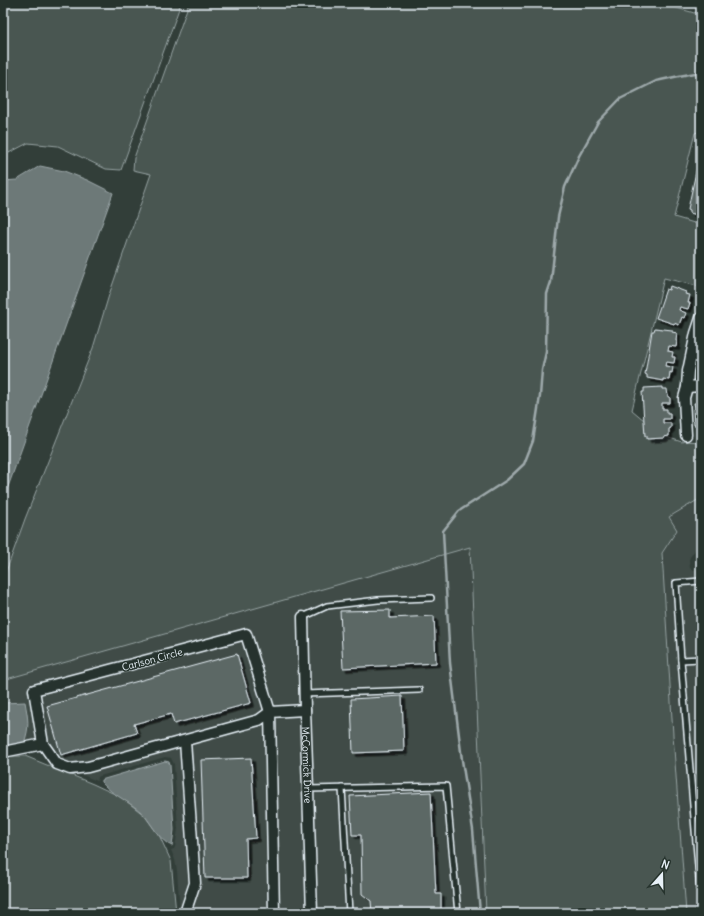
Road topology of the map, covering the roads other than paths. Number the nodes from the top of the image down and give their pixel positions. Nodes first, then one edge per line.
1 (701, 318) edge
2 (701, 386) edge
3 (687, 387) junction
4 (686, 435) dead end
5 (701, 581) edge
6 (431, 598) dead end
7 (302, 617) joint
8 (701, 659) edge
9 (681, 660) junction
10 (419, 690) dead end
11 (304, 694) junction
12 (305, 710) junction
13 (270, 712) junction
14 (185, 741) junction
15 (43, 744) junction
16 (3, 752) edge
17 (342, 788) junction
18 (308, 789) junction
19 (701, 903) edge
20 (185, 913) edge
21 (274, 913) edge
22 (312, 913) edge
23 (349, 913) edge
24 (458, 913) edge

1 - 3 street
2 - 3 street
3 - 4 street
5 - 9 lane
6 - 7 lane
7 - 11 street, McCormick Drive
8 - 9 lane
9 - 19 lane
10 - 11 lane
11 - 12 street, McCormick Drive
12 - 13 street, Carlson Circle
12 - 18 street, McCormick Drive
13 - 14 street, Carlson Circle
13 - 15 street, Carlson Circle
13 - 21 street, Carlson Circle
14 - 15 street, Carlson Circle
14 - 20 street
15 - 16 street
17 - 18 lane
17 - 23 lane
17 - 24 lane
18 - 22 street, McCormick Drive

